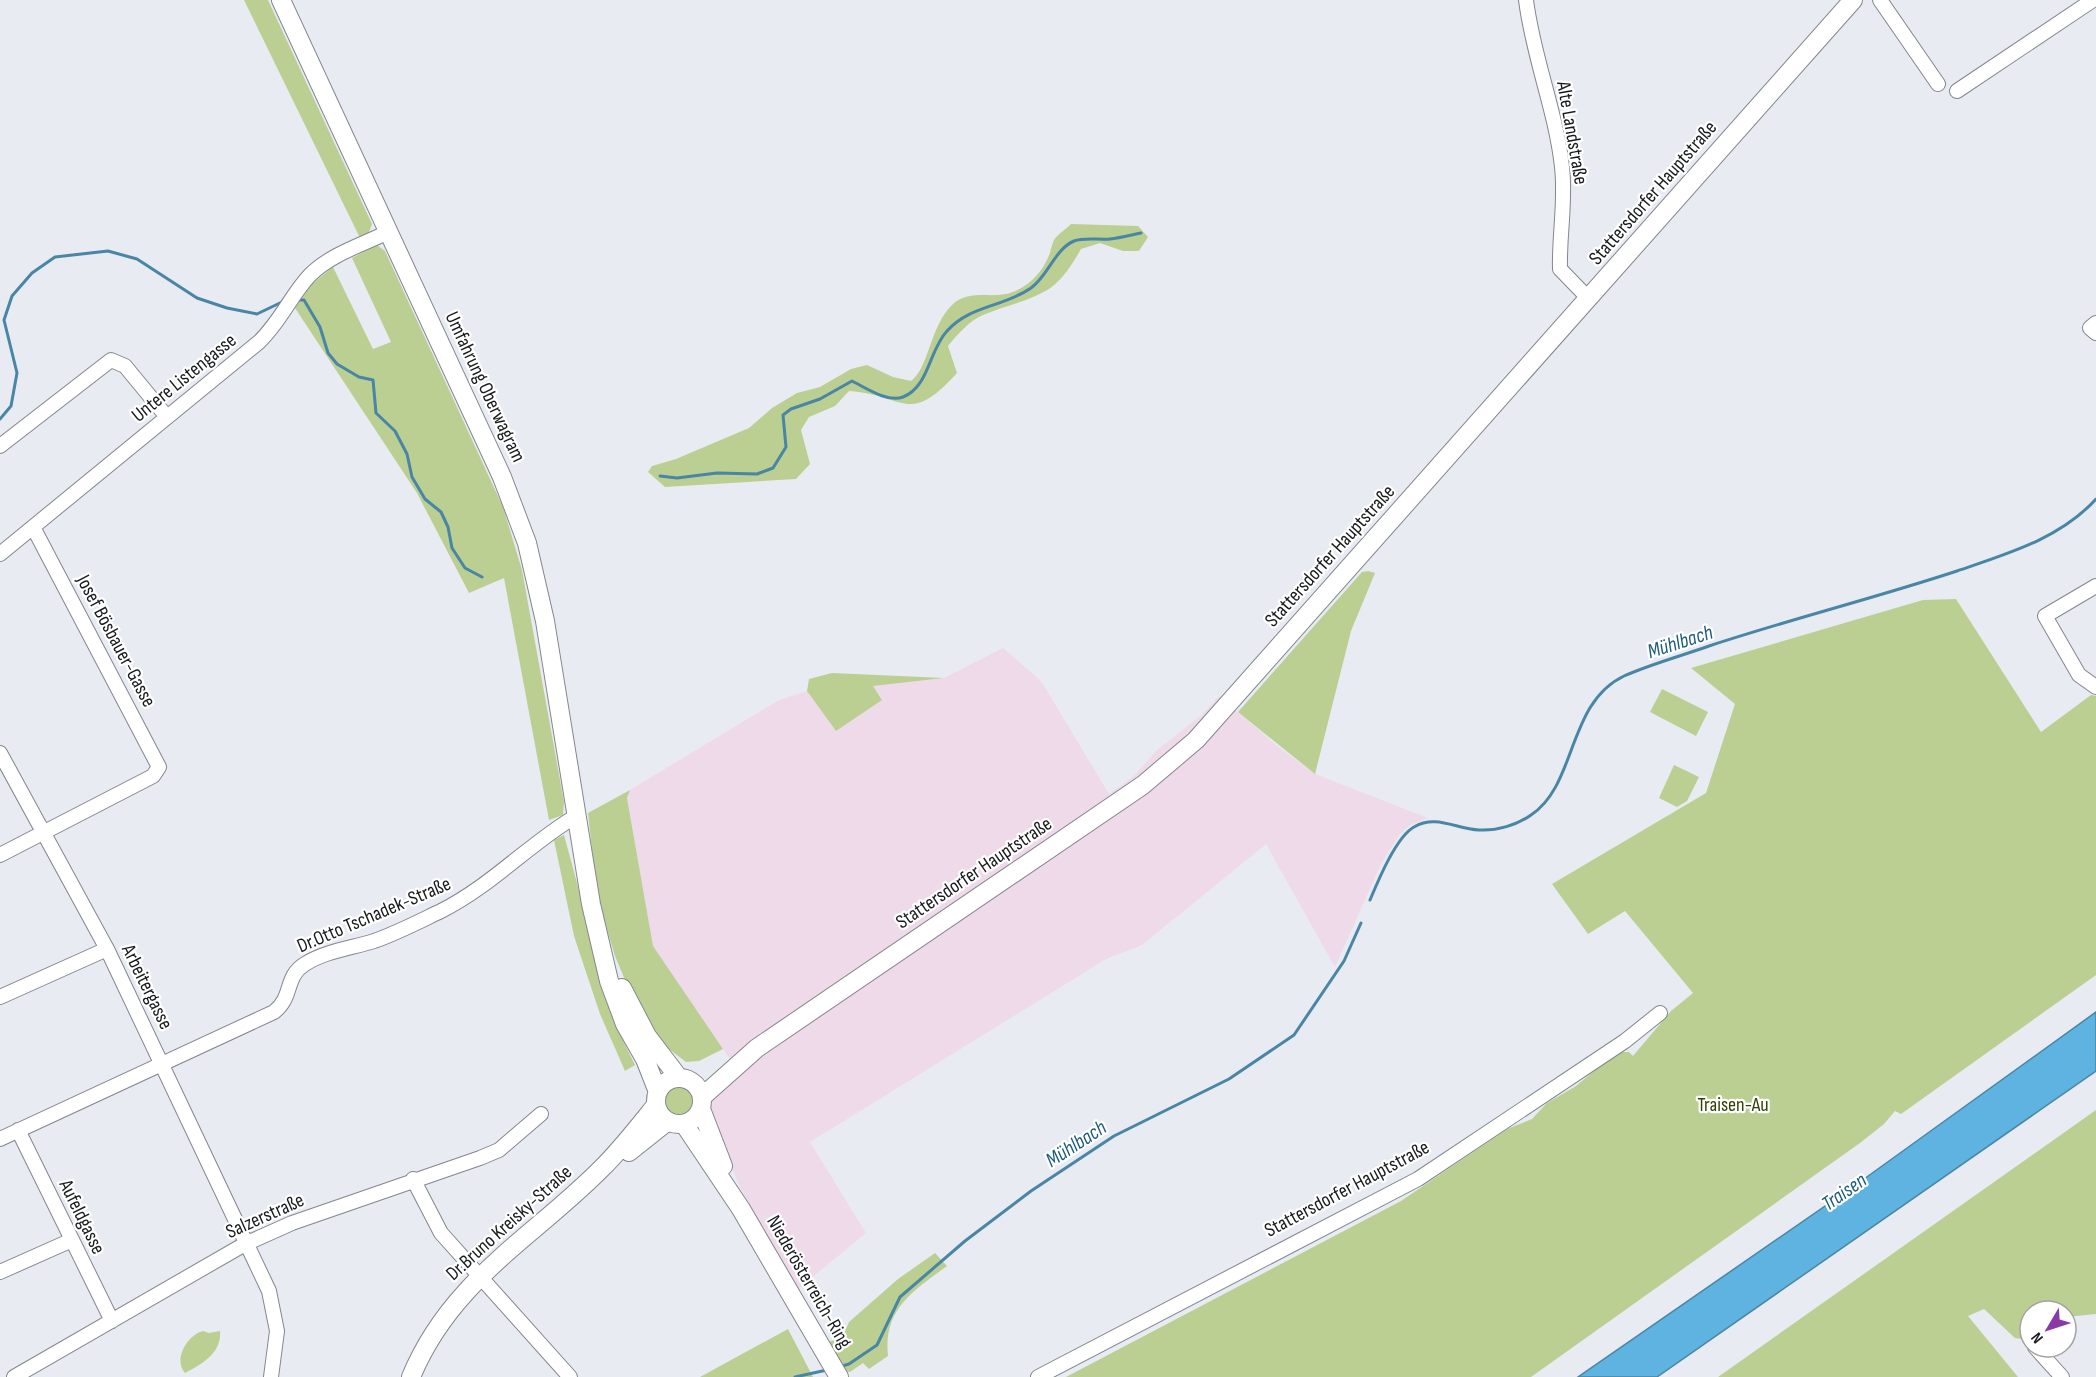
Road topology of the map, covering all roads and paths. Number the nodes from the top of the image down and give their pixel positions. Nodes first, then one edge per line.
1 (280, 0) edge
2 (1526, 0) edge
3 (1853, 0) edge
4 (1880, 0) edge
5 (2093, 0) edge
6 (1938, 84) dead end
7 (1957, 91) dead end
8 (388, 232) junction
9 (1589, 299) junction
10 (167, 417) junction
11 (0, 446) edge
12 (33, 527) junction
13 (0, 554) edge
14 (2096, 586) edge
15 (2096, 687) edge
16 (0, 753) edge
17 (576, 816) junction
18 (44, 834) junction
19 (0, 855) edge
20 (107, 949) junction
21 (614, 980) junction
22 (0, 997) edge
23 (1660, 1013) dead end
24 (757, 1048) junction
25 (163, 1064) junction
26 (685, 1079) junction
27 (657, 1098) junction
28 (701, 1103) junction
29 (542, 1114) dead end
30 (676, 1122) junction
31 (18, 1130) junction
32 (0, 1139) edge
33 (604, 1167) junction
34 (413, 1179) junction
35 (741, 1209) junction
36 (72, 1240) junction
37 (245, 1244) junction
38 (0, 1272) edge
39 (479, 1275) junction
40 (112, 1321) junction
41 (2046, 1359) edge
42 (14, 1377) edge
43 (271, 1377) edge
44 (411, 1377) edge
45 (570, 1377) edge
46 (839, 1377) edge
47 (1038, 1377) edge
48 (2062, 1377) edge

1 - 8 main road, Umfahrung Oberwagram
2 - 9 street, Alte Landstraße
3 - 9 main road, Stattersdorfer Hauptstraße
4 - 6 street
5 - 7 street
8 - 10 street, Untere Listengasse
8 - 17 main road, Umfahrung Oberwagram
9 - 24 main road, Stattersdorfer Hauptstraße
10 - 11 street
10 - 12 street, Untere Listengasse
12 - 13 street, Untere Listengasse
12 - 18 street, Josef Bösbauer-Gasse
14 - 15 street
16 - 18 street, Arbeitergasse
17 - 21 main road
17 - 25 street, Dr.Otto Tschadek-Straße
18 - 19 street
18 - 20 street, Arbeitergasse
20 - 22 street
20 - 25 street, Arbeitergasse
21 - 26 main road
21 - 27 main road
23 - 47 street, Stattersdorfer Hauptstraße
24 - 26 main road, Stattersdorfer Hauptstraße
24 - 28 main road, Stattersdorfer Hauptstraße
25 - 31 street, Dr.Otto Tschadek-Straße
25 - 37 street, Arbeitergasse
26 - 27 main road
26 - 28 main road
27 - 30 main road
27 - 33 main road, Dr.Bruno Kreisky-Straße
28 - 30 main road
28 - 35 main road, Niederösterreich-Ring
29 - 34 street, Salzerstraße
30 - 33 main road, Dr.Bruno Kreisky-Straße
30 - 35 main road, Niederösterreich-Ring
31 - 32 street, Dr.Otto Tschadek-Straße
31 - 36 street, Aufeldgasse
33 - 39 main road, Dr.Bruno Kreisky-Straße
34 - 37 street, Salzerstraße
34 - 39 street
35 - 46 main road, Niederösterreich-Ring
36 - 38 street
36 - 40 street, Aufeldgasse
37 - 40 street, Salzerstraße
37 - 43 street, Arbeitergasse
39 - 44 main road, Dr.Bruno Kreisky-Straße
39 - 45 street
40 - 42 street, Salzerstraße
41 - 48 street

